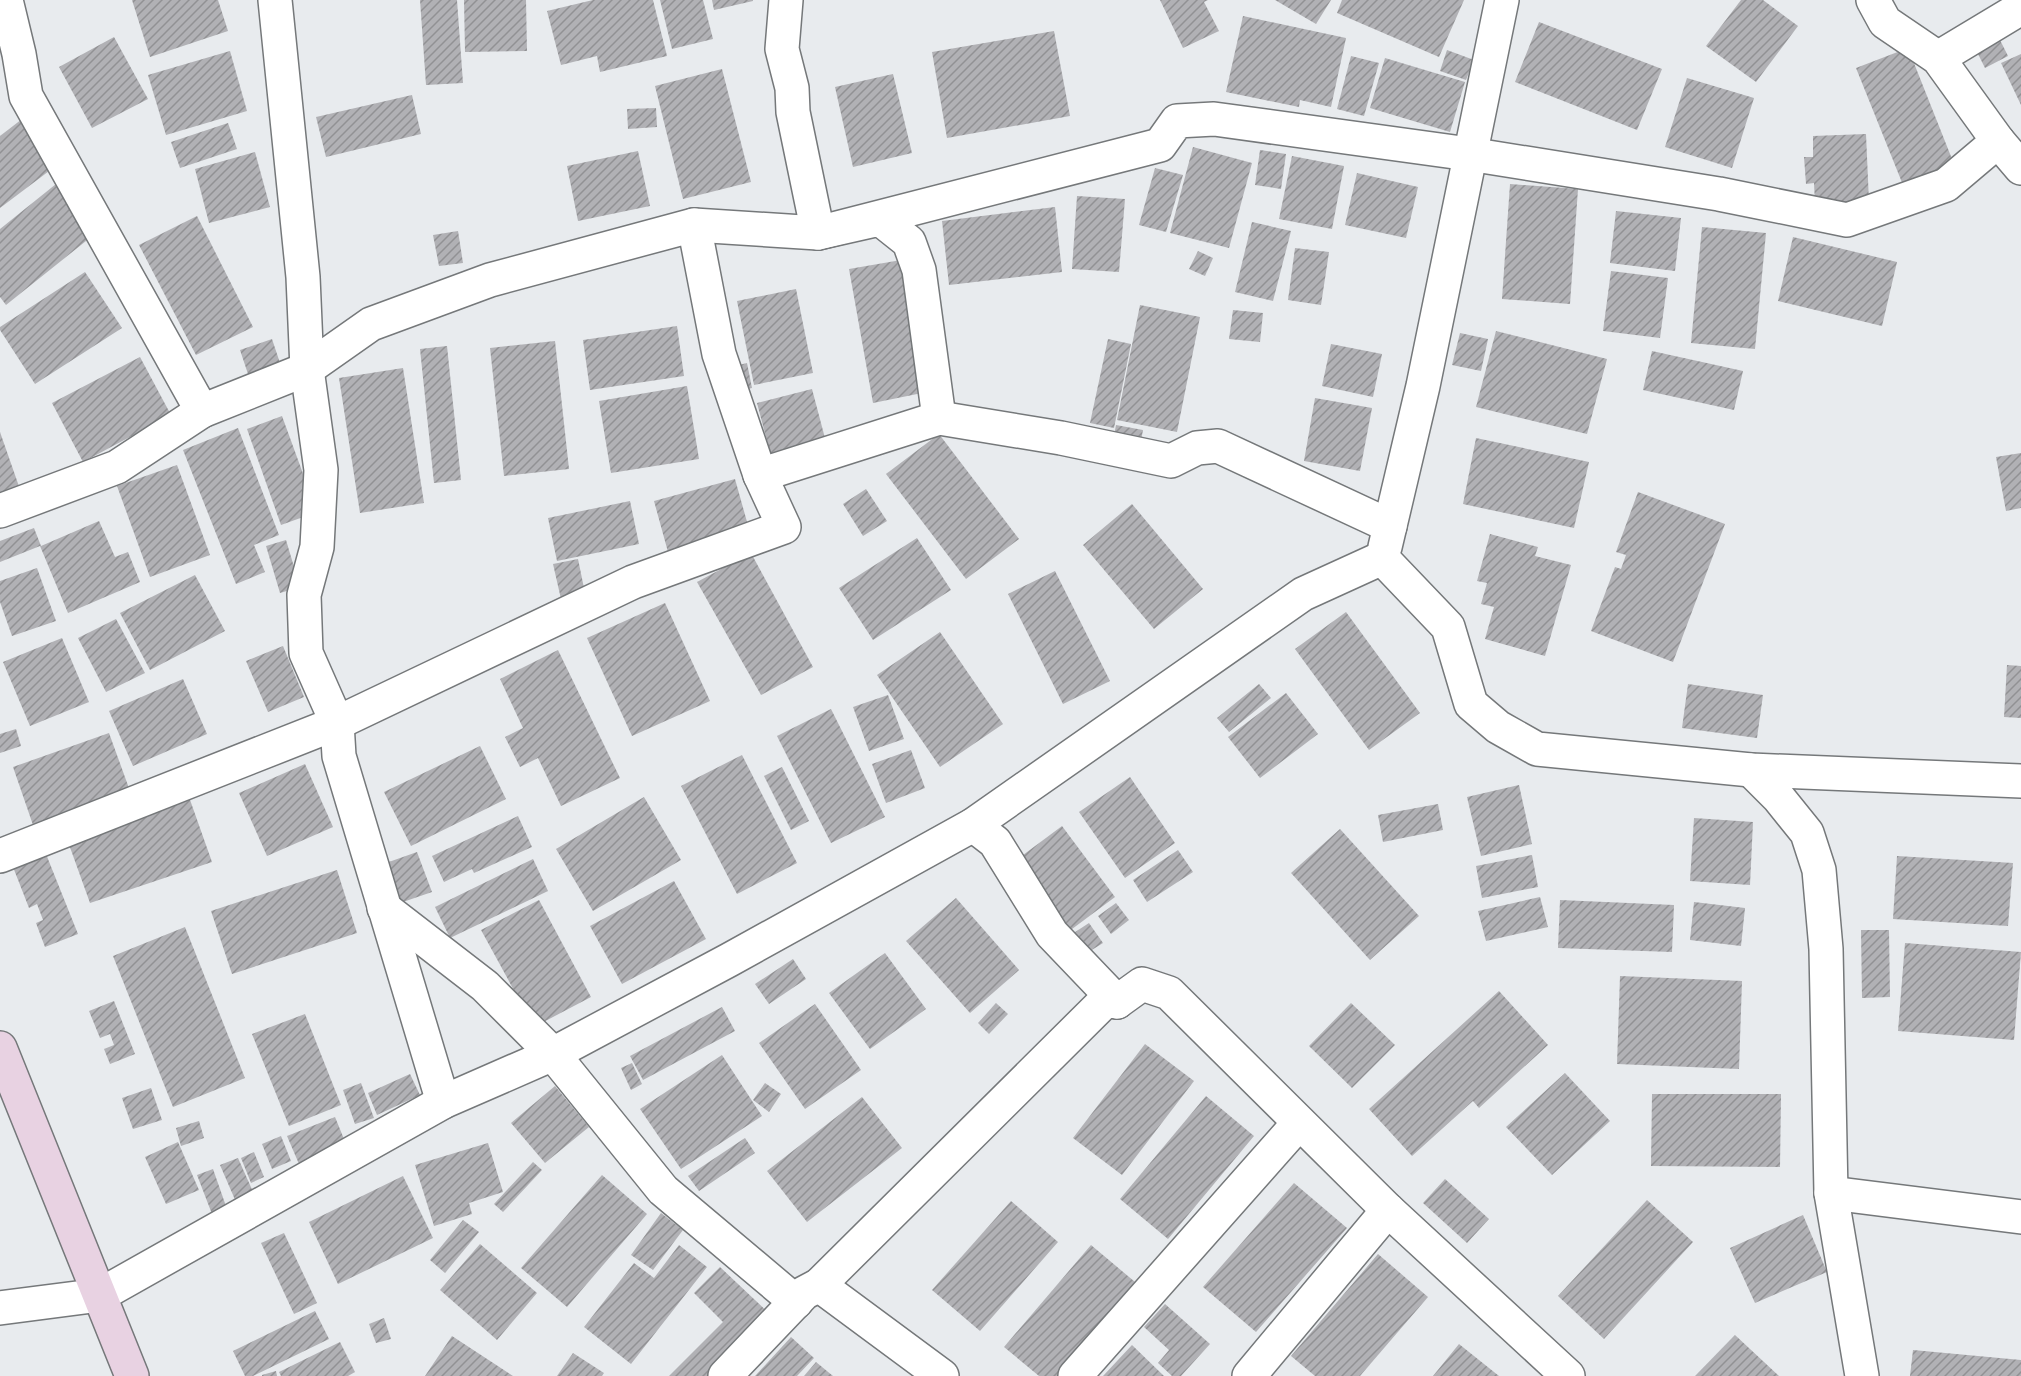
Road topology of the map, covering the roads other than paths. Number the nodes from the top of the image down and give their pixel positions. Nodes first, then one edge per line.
1 (6, 0) edge
2 (275, 0) edge
3 (786, 0) edge
4 (1502, 0) edge
5 (1873, 0) edge
6 (2021, 8) edge
7 (1938, 58) junction
8 (1998, 141) junction
9 (1469, 154) junction
10 (2021, 168) edge
11 (694, 225) junction
12 (818, 233) junction
13 (307, 369) junction
14 (202, 411) junction
15 (939, 418) junction
16 (760, 475) junction
17 (0, 511) edge
18 (1390, 526) junction
19 (1382, 558) junction
20 (337, 723) junction
21 (1751, 770) junction
22 (2021, 781) edge
23 (973, 825) junction
24 (0, 856) edge
25 (384, 908) junction
26 (1117, 1002) junction
27 (553, 1054) junction
28 (2, 1059) edge
29 (443, 1102) junction
30 (1299, 1123) junction
31 (1831, 1193) junction
32 (1388, 1210) junction
33 (2021, 1217) edge
34 (100, 1294) junction
35 (807, 1294) junction
36 (0, 1308) edge
37 (132, 1376) edge
38 (725, 1376) edge
39 (942, 1376) edge
40 (1076, 1376) edge
41 (1249, 1376) edge
42 (1568, 1376) edge
43 (1862, 1376) edge

1 - 14 street
2 - 13 street
3 - 12 street
4 - 9 street
5 - 7 street
6 - 7 street
7 - 8 street
8 - 9 street
8 - 10 street
9 - 12 street
9 - 18 street
11 - 12 street
11 - 13 street
11 - 16 street
12 - 15 street
13 - 14 street
13 - 20 street
14 - 17 street
15 - 16 street
15 - 18 street
16 - 20 street
18 - 19 street
19 - 21 street
19 - 23 street
20 - 24 street
20 - 25 street
21 - 22 street
21 - 31 street
23 - 26 street
23 - 27 street
25 - 27 street
25 - 29 street
26 - 30 street
26 - 35 street
27 - 29 street
27 - 35 street
28 - 34 main road
29 - 34 street
30 - 32 street
30 - 40 street
31 - 33 street
31 - 43 street
32 - 41 street
32 - 42 street
34 - 36 street
34 - 37 main road
35 - 38 street
35 - 39 street

